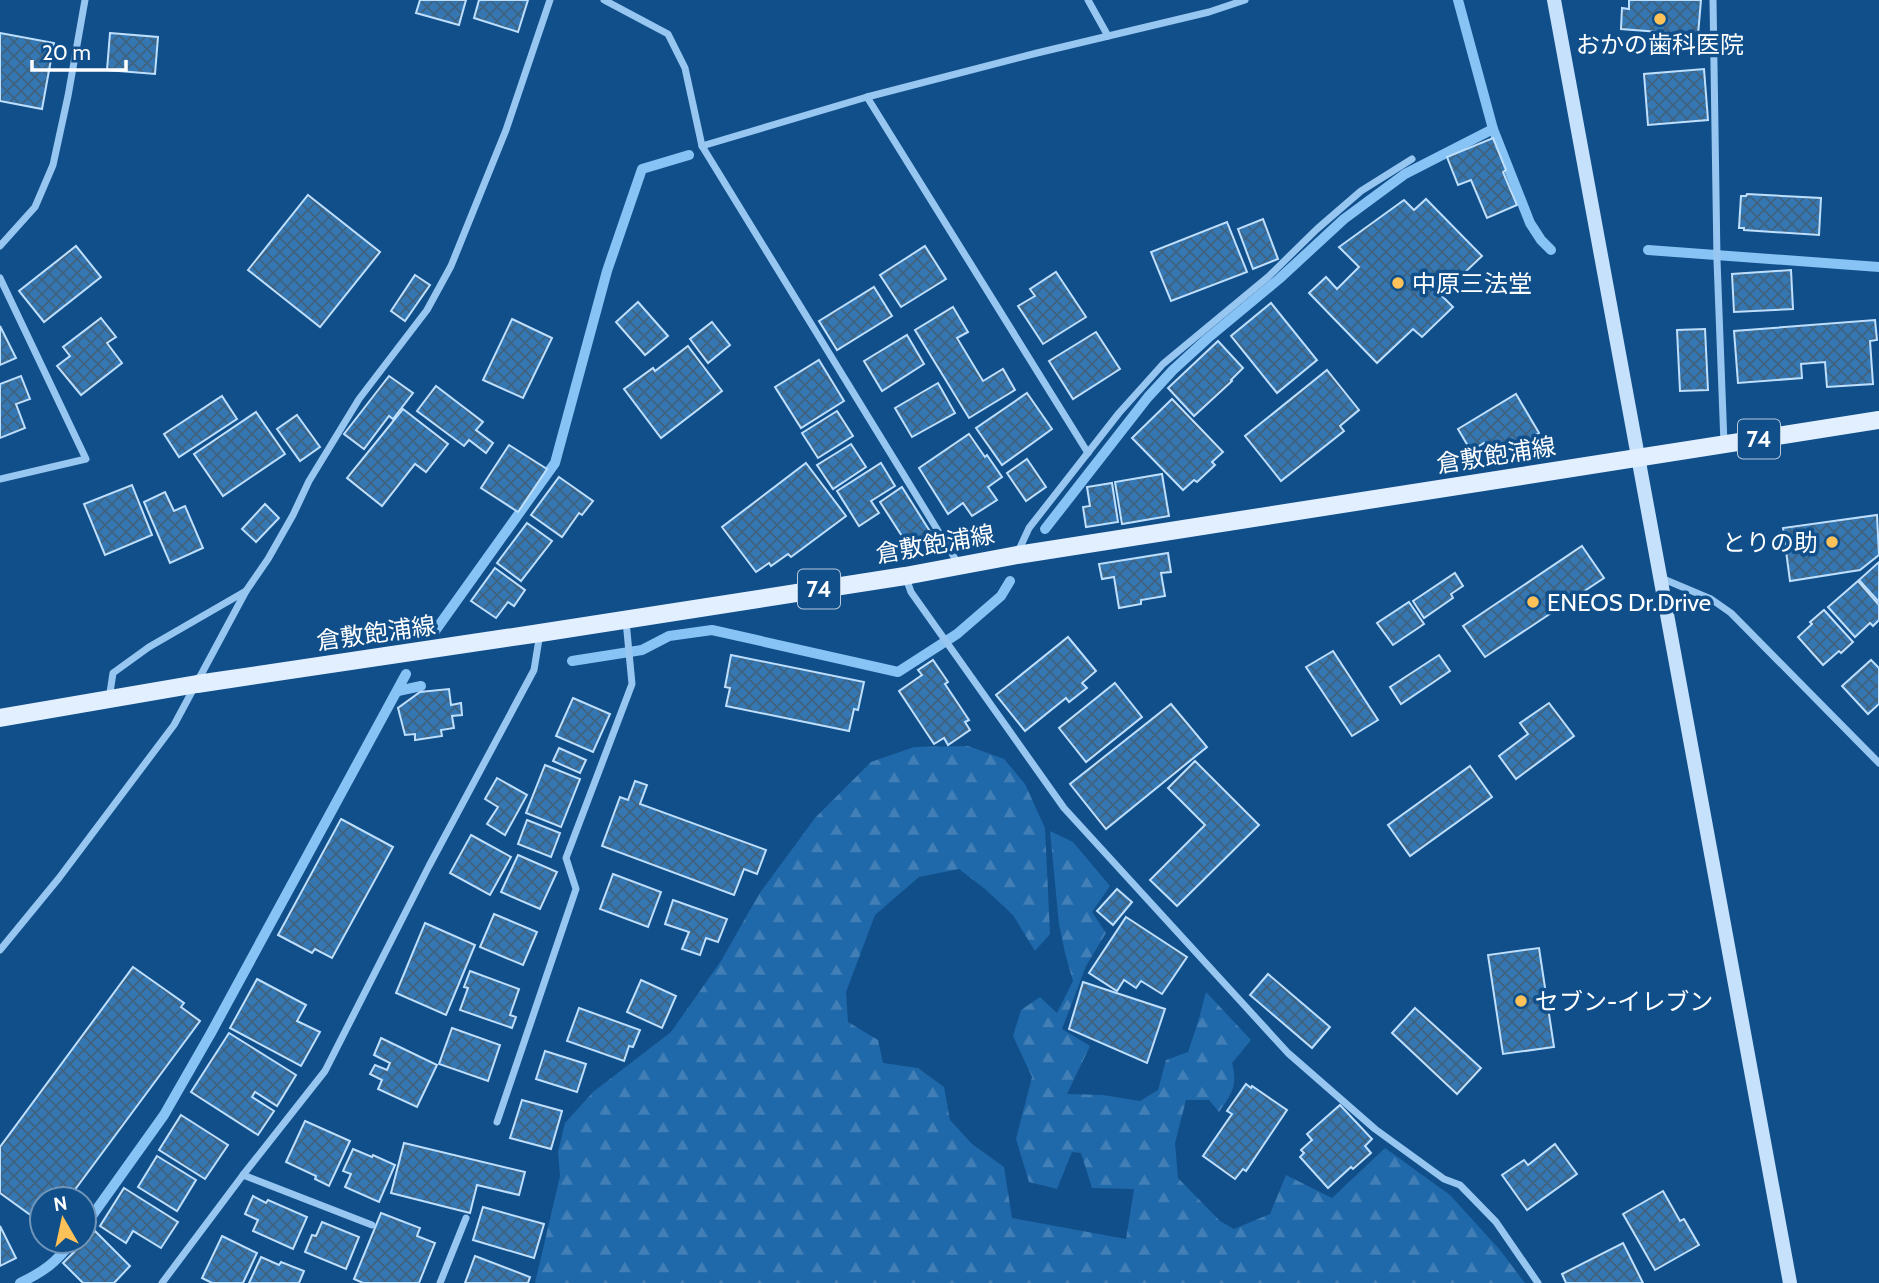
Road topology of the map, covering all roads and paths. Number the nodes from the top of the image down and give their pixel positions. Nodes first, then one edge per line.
1 (85, 0) edge
2 (550, 0) edge
3 (604, 0) edge
4 (1087, 0) edge
5 (1245, 0) edge
6 (1554, 0) edge
7 (1713, 0) edge
8 (1108, 36) junction
9 (867, 97) junction
10 (702, 146) junction
11 (1412, 159) dead end
12 (0, 246) edge
13 (0, 278) edge
14 (1879, 421) edge
15 (1724, 445) junction
16 (1088, 453) junction
17 (1639, 458) junction
18 (0, 479) edge
19 (1017, 555) junction
20 (960, 565) junction
21 (905, 576) junction
22 (1661, 578) junction
23 (246, 591) junction
24 (626, 618) junction
25 (540, 633) junction
26 (197, 684) junction
27 (109, 700) junction
28 (0, 718) edge
29 (1879, 764) edge
30 (0, 950) edge
31 (497, 1122) dead end
32 (243, 1175) junction
33 (466, 1218) dead end
34 (372, 1225) dead end
35 (163, 1283) edge
36 (440, 1283) edge
37 (1538, 1283) edge
38 (1790, 1283) edge

1 - 12 street
2 - 23 street
3 - 10 street
4 - 8 street
5 - 8 street
6 - 17 street
7 - 15 street
8 - 9 street
9 - 10 street
9 - 16 street
10 - 20 street
11 - 16 street
13 - 18 street
14 - 15 main road, 倉敷飽浦線 / 74
15 - 17 main road, 倉敷飽浦線 / 74
16 - 19 street
17 - 19 main road, 倉敷飽浦線 / 74
17 - 22 street
19 - 20 main road, 倉敷飽浦線 / 74
20 - 21 main road, 倉敷飽浦線 / 74
21 - 24 main road, 倉敷飽浦線 / 74
21 - 37 street
22 - 29 street
22 - 38 street
23 - 26 street
23 - 27 street
24 - 25 main road, 倉敷飽浦線 / 74
24 - 31 street
25 - 26 main road, 倉敷飽浦線 / 74
25 - 32 street
26 - 27 main road, 倉敷飽浦線 / 74
26 - 30 street
27 - 28 main road, 倉敷飽浦線 / 74
32 - 34 street
32 - 35 street
33 - 36 street

